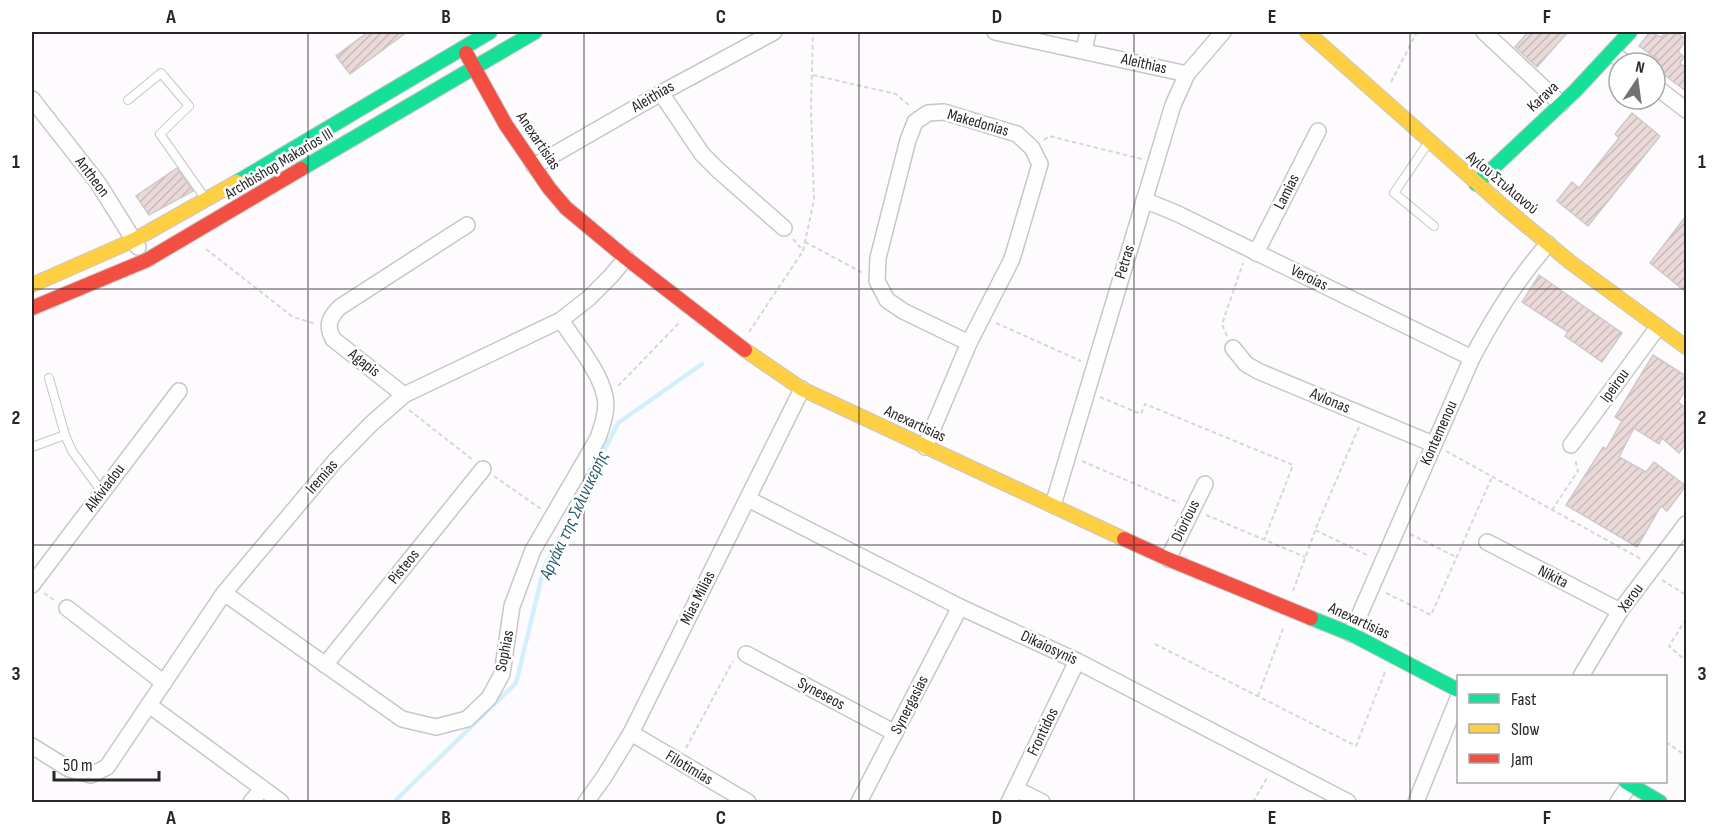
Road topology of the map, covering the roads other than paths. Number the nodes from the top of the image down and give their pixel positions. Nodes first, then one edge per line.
1 (490, 32) edge
2 (535, 32) edge
3 (774, 32) edge
4 (995, 32) edge
5 (1088, 32) edge
6 (1223, 32) edge
7 (1308, 32) edge
8 (1484, 32) edge
9 (1630, 32) edge
10 (463, 48) junction
11 (1084, 50) junction
12 (1614, 51) edge
13 (1607, 58) edge
14 (474, 68) junction
15 (1187, 75) junction
16 (661, 93) junction
17 (1667, 95) edge
18 (32, 99) edge
19 (128, 100) dead end
20 (1561, 104) junction
21 (1686, 110) edge
22 (1318, 131) dead end
23 (1429, 142) junction
24 (534, 166) junction
25 (1476, 184) junction
26 (206, 200) junction
27 (1144, 200) junction
28 (467, 225) dead end
29 (1434, 226) dead end
30 (784, 228) dead end
31 (134, 240) junction
32 (1548, 244) junction
33 (1252, 251) junction
34 (626, 258) junction
35 (147, 260) junction
36 (32, 285) edge
37 (32, 308) edge
38 (561, 320) junction
39 (1658, 327) junction
40 (969, 343) junction
41 (1686, 347) edge
42 (1233, 348) road end
43 (1472, 358) junction
44 (49, 378) dead end
45 (801, 389) junction
46 (179, 391) dead end
47 (404, 395) junction
48 (65, 435) junction
49 (1433, 444) junction
50 (1571, 445) road end
51 (32, 447) edge
52 (925, 447) junction
53 (483, 469) dead end
54 (1205, 484) dead end
55 (102, 492) junction
56 (748, 499) junction
57 (1053, 505) junction
58 (1686, 524) edge
59 (1487, 542) dead end
60 (1168, 559) junction
61 (36, 588) edge
62 (224, 592) junction
63 (67, 608) road end
64 (960, 608) junction
65 (1620, 611) junction
66 (1351, 634) junction
67 (746, 654) road end
68 (1077, 662) junction
69 (325, 665) junction
70 (1582, 675) edge
71 (164, 683) junction
72 (1457, 689) edge
73 (1457, 700) edge
74 (149, 705) junction
75 (631, 733) junction
76 (895, 734) junction
77 (32, 746) edge
78 (1628, 783) edge
79 (262, 789) junction
80 (1013, 796) edge
81 (251, 802) edge
82 (281, 802) edge
83 (586, 802) edge
84 (748, 802) edge
85 (860, 802) edge
86 (1042, 802) edge
87 (1348, 802) edge
88 (1416, 802) edge
89 (1618, 802) edge
90 (1660, 802) edge

1 - 10 street, Archbishop Makarios III
2 - 14 street, Archbishop Makarios III
3 - 16 street, Aleithias
4 - 11 street, Aleithias
5 - 11 street
6 - 15 street, Petras
7 - 23 street, Αγίου Στυλιανού
8 - 20 street
9 - 12 street, Karava
10 - 14 street, Anexartisias
10 - 26 street, Archbishop Makarios III
11 - 15 street, Aleithias
13 - 20 street, Karava
14 - 24 street, Anexartisias
14 - 35 street, Archbishop Makarios III
15 - 27 street, Petras
16 - 24 street, Aleithias
16 - 30 street
17 - 21 street
18 - 31 street, Antheon
19 - 26 lane
20 - 25 street, Karava
22 - 33 street, Lamias
23 - 25 street, Αγίου Στυλιανού
23 - 29 lane
24 - 34 street, Anexartisias
25 - 32 street, Αγίου Στυλιανού
26 - 31 street, Archbishop Makarios III
27 - 33 street, Veroias
27 - 57 street, Petras
28 - 47 street, Agapis
31 - 35 street, Antheon
31 - 36 street, Archbishop Makarios III
32 - 39 street, Αγίου Στυλιανού
32 - 43 street, Kontemenou
33 - 43 street, Veroias
34 - 38 street, Iremias
34 - 45 street, Anexartisias
35 - 37 street, Archbishop Makarios III
38 - 47 street, Iremias
38 - 69 street, Sophias
39 - 41 street, Αγίου Στυλιανού
39 - 50 street, Ipeirou
40 - 40 street, Makedonias
40 - 52 street
42 - 49 street, Avlonas
43 - 49 street, Kontemenou
44 - 48 lane
45 - 52 street, Anexartisias
45 - 56 street, Mias Milias
46 - 55 street, Alkiviadou
47 - 62 street, Iremias
48 - 51 lane
48 - 55 lane
49 - 66 street, Kontemenou
52 - 57 street, Anexartisias
53 - 69 street, Pisteos
54 - 60 street, Diorious
55 - 61 street, Alkiviadou
56 - 64 street, Dikaiosynis
56 - 75 street, Mias Milias
57 - 60 street, Anexartisias
58 - 65 street, Xerou
59 - 65 street, Nikita
60 - 66 street, Anexartisias
62 - 69 street, Sophias
62 - 71 street, Iremias
63 - 71 street
64 - 68 street, Dikaiosynis
64 - 76 street, Synergasias
65 - 70 street, Xerou
66 - 72 street, Anexartisias
67 - 76 street, Syneseos
68 - 80 street, Frontidos
68 - 87 street, Dikaiosynis
71 - 74 street, Iremias
73 - 88 street
74 - 77 street, Iremias
74 - 79 street
75 - 83 street, Mias Milias
75 - 84 street, Filotimias
76 - 85 street, Synergasias
78 - 89 street
78 - 90 street
79 - 81 street
79 - 82 street
80 - 86 street

